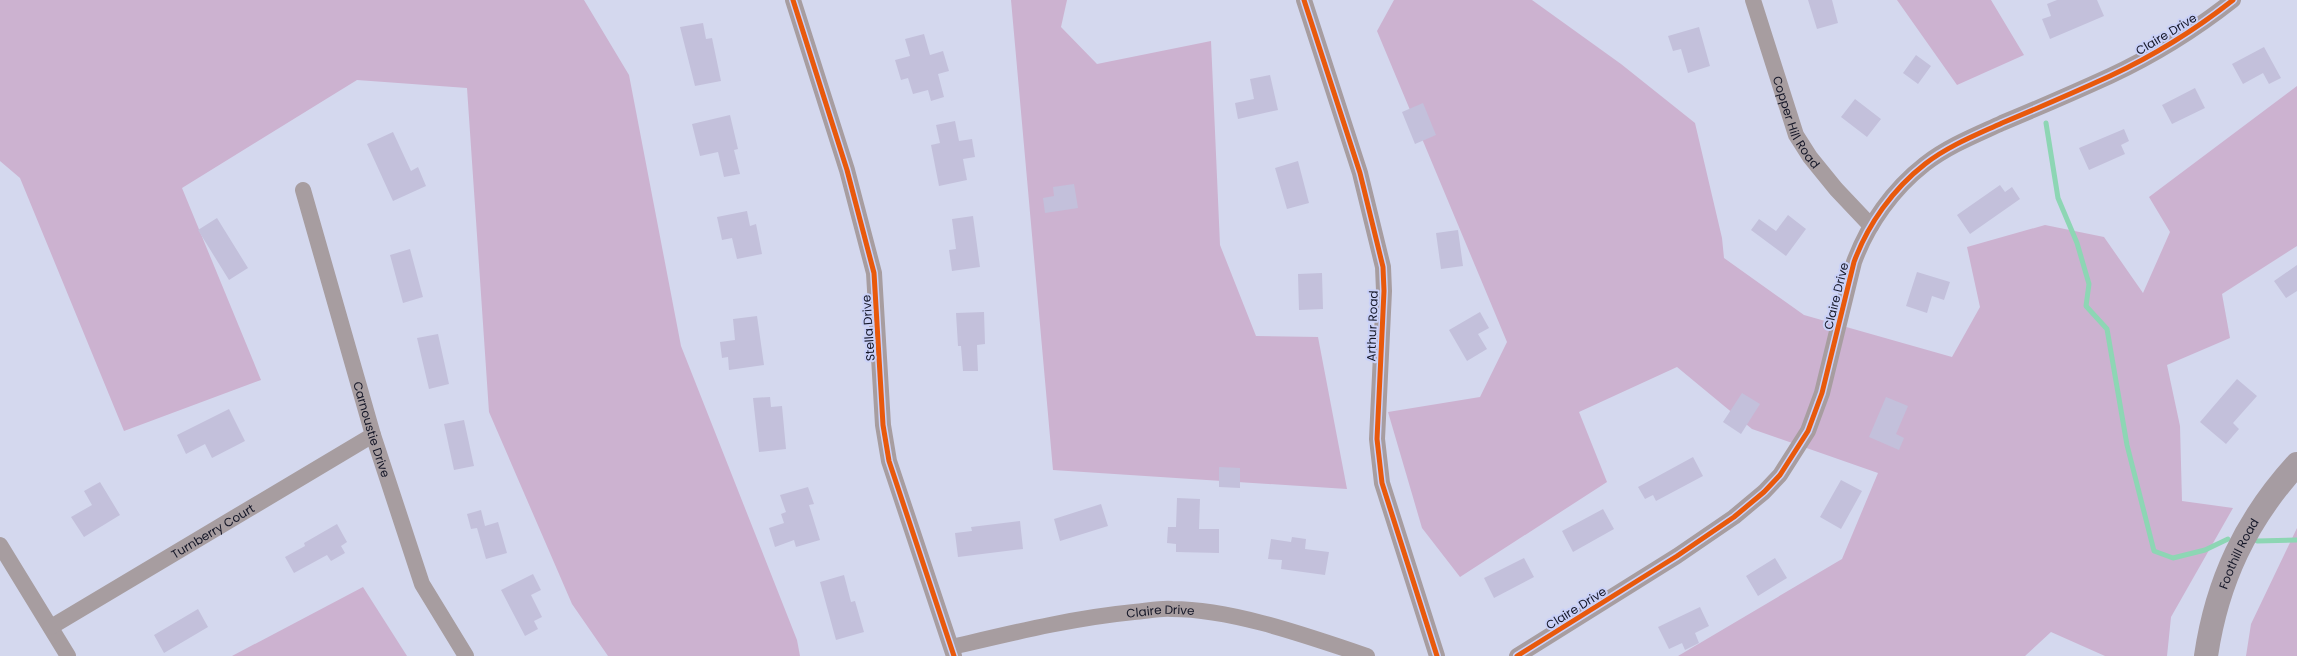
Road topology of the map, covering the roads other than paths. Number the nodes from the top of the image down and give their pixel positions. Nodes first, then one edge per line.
1 (794, 0) edge
2 (1304, 0) edge
3 (1753, 0) edge
4 (2233, 0) edge
5 (303, 190) dead end
6 (1871, 226) junction
7 (373, 435) junction
8 (2297, 464) edge
9 (0, 545) edge
10 (51, 627) junction
11 (953, 652) edge
12 (68, 656) edge
13 (466, 656) edge
14 (1367, 656) edge
15 (1437, 656) edge
16 (1517, 656) edge
17 (2206, 656) edge

1 - 11 street, Stella Drive
2 - 15 street, Arthur Road
3 - 6 street, Copper Hill Road
4 - 6 street, Claire Drive
5 - 7 street, Carnoustie Drive
6 - 16 street, Claire Drive
7 - 10 street, Turnberry Court
7 - 13 street, Carnoustie Drive
8 - 17 street, Foothill Road
9 - 10 street
10 - 12 street
11 - 14 street, Claire Drive

